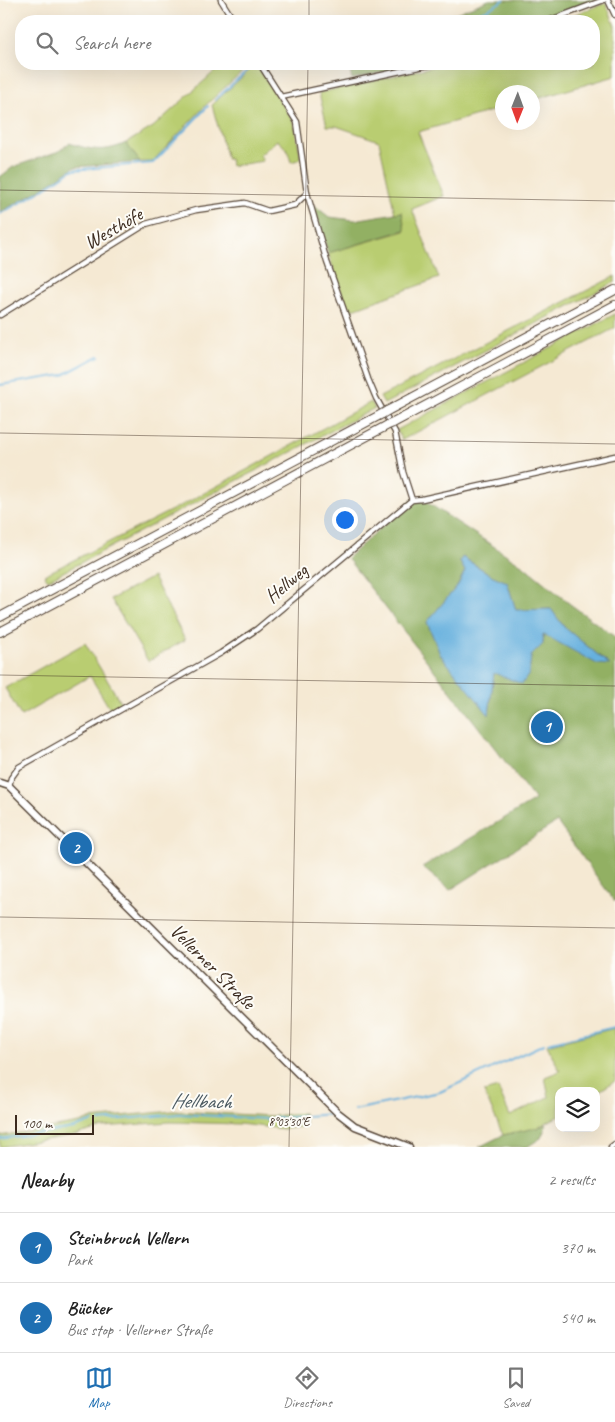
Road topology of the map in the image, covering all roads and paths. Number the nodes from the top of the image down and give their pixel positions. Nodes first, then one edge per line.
1 (221, 0) edge
2 (604, 0) edge
3 (608, 0) edge
4 (230, 15) edge
5 (564, 15) edge
6 (615, 15) edge
7 (264, 70) edge
8 (406, 70) edge
9 (280, 98) junction
10 (307, 193) junction
11 (615, 290) edge
12 (615, 304) edge
13 (0, 314) edge
14 (615, 456) edge
15 (412, 500) junction
16 (0, 617) edge
17 (0, 632) edge
18 (0, 783) edge
19 (9, 786) junction
20 (615, 1144) edge
21 (409, 1147) edge
22 (612, 1147) edge

1 - 4 street
2 - 5 street
3 - 6 street
7 - 9 street
8 - 9 street
9 - 10 street
10 - 13 street, Westhöfe
10 - 15 street
11 - 16 highway
12 - 17 highway
14 - 15 street, Hellweg
15 - 19 street, Hellweg
18 - 19 main road
19 - 21 main road, Vellerner Straße
20 - 22 street

